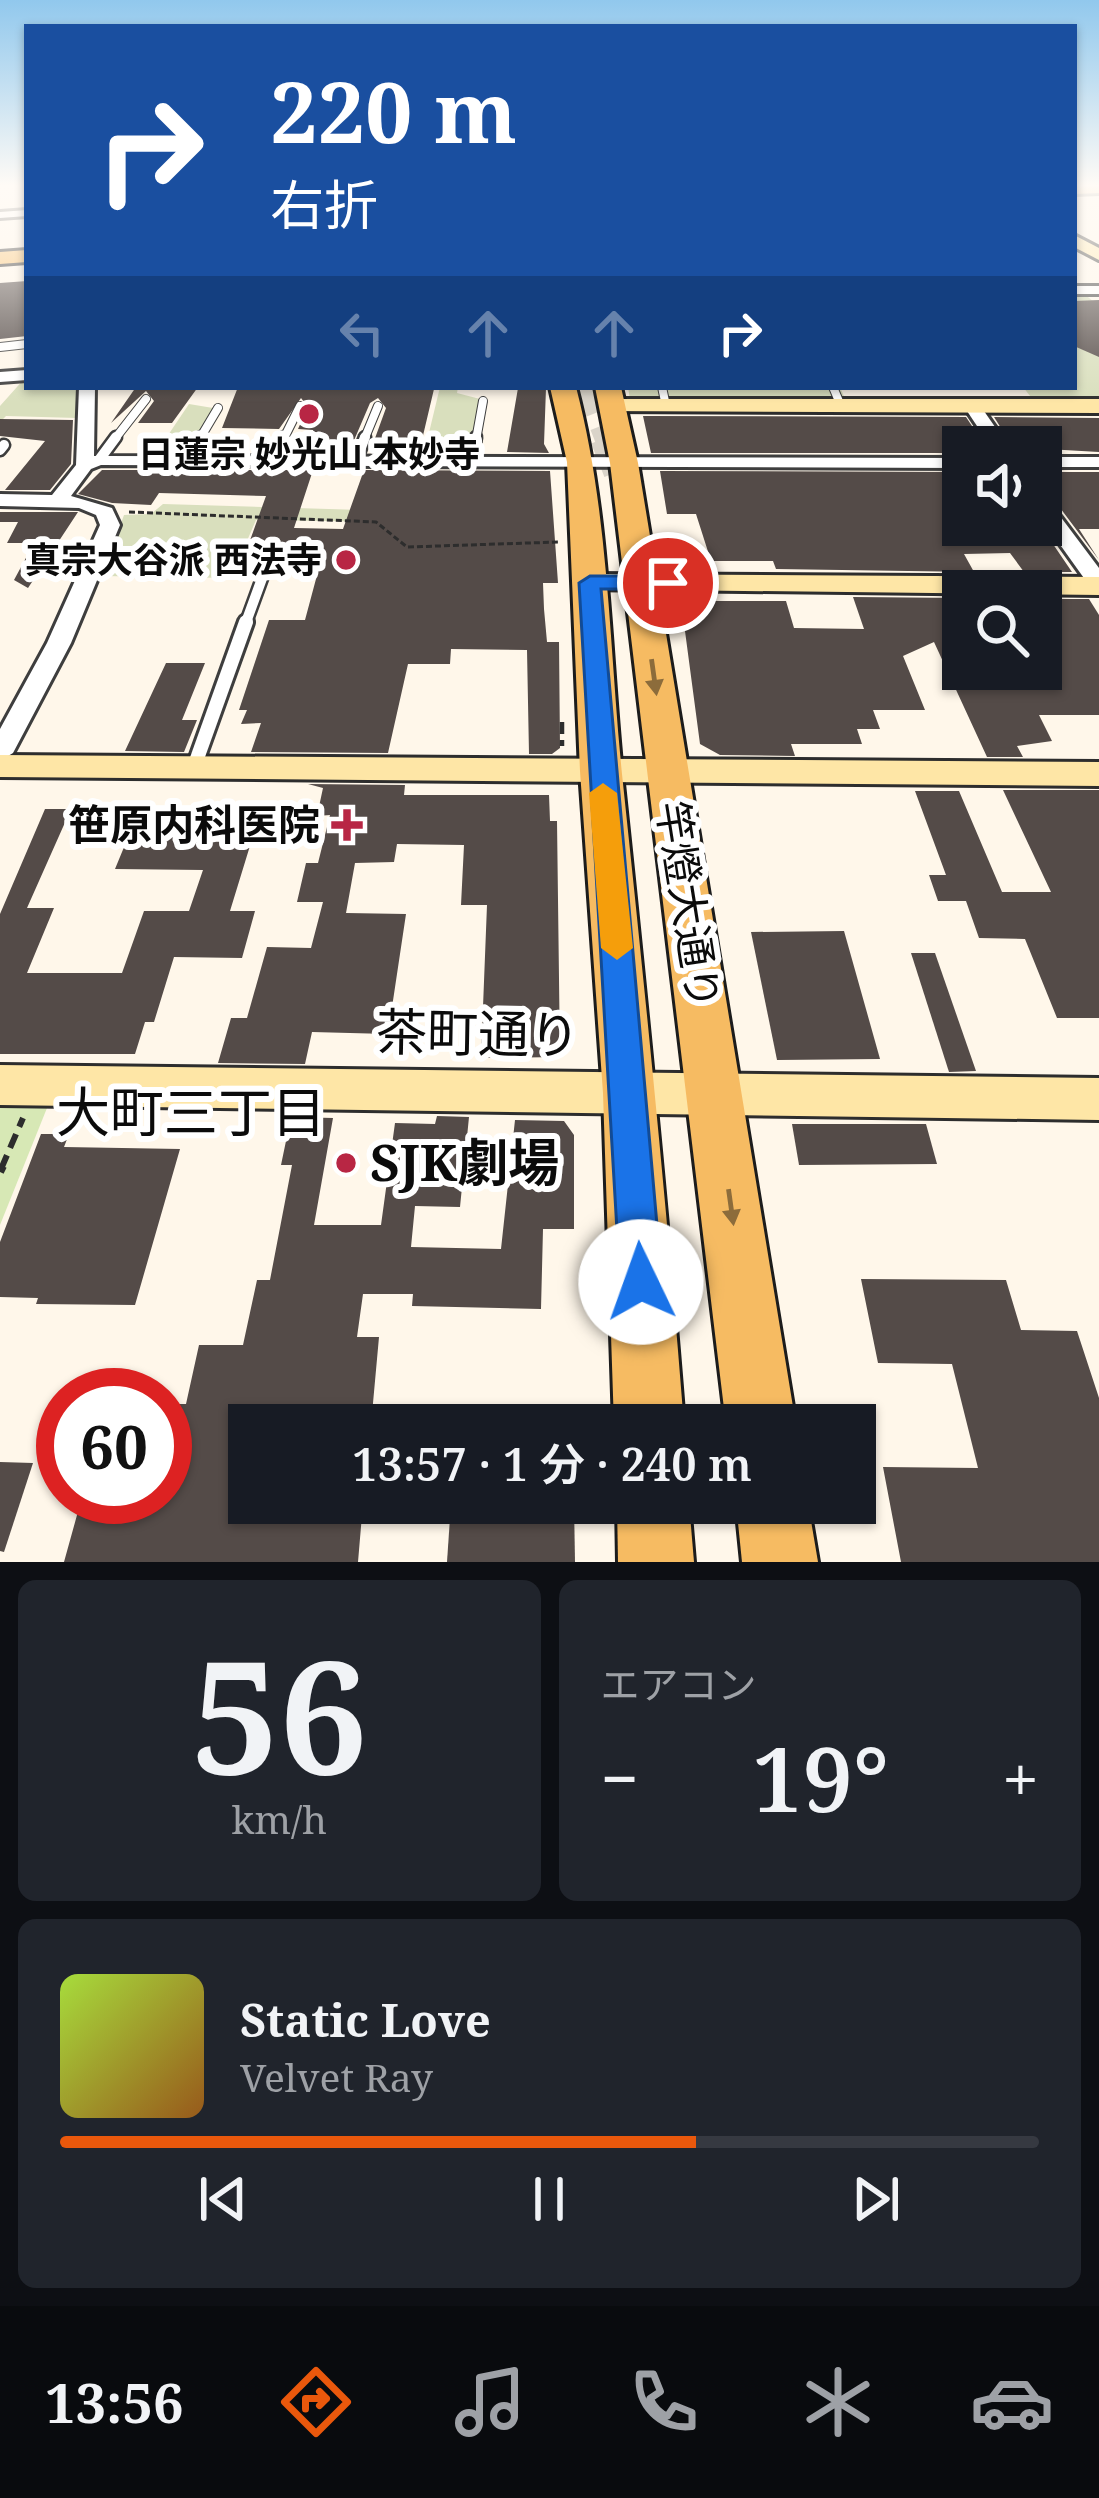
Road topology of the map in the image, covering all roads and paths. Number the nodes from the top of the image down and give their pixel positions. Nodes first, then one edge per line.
1 (87, 390) edge
2 (564, 390) edge
3 (957, 390) edge
4 (837, 396) edge
5 (610, 397) edge
6 (664, 397) edge
7 (146, 399) dead end
8 (483, 401) dead end
9 (300, 406) dead end
10 (378, 406) dead end
11 (971, 406) junction
12 (1099, 406) edge
13 (218, 408) dead end
14 (985, 426) edge
15 (187, 460) junction
16 (272, 461) junction
17 (356, 461) junction
18 (92, 462) junction
19 (472, 462) junction
20 (1062, 462) edge
21 (1099, 462) edge
22 (581, 463) junction
23 (624, 463) junction
24 (942, 463) edge
25 (0, 500) edge
26 (58, 500) junction
27 (105, 512) junction
28 (1062, 533) edge
29 (586, 542) junction
30 (264, 573) dead end
31 (590, 583) junction
32 (641, 583) junction
33 (1099, 584) edge
34 (0, 753) edge
35 (0, 766) edge
36 (194, 767) junction
37 (601, 771) junction
38 (668, 771) junction
39 (1099, 775) edge
40 (19, 1085) edge
41 (716, 1091) junction
42 (631, 1093) junction
43 (1099, 1099) edge
44 (0, 1172) edge
45 (648, 1404) edge
46 (758, 1404) edge
47 (654, 1524) edge
48 (775, 1524) edge
49 (656, 1562) edge
50 (780, 1562) edge

1 - 18 street
2 - 22 main road, 竿燈大通り
3 - 11 street
4 - 6 street
4 - 11 street
5 - 6 street
5 - 23 main road, 竿燈大通り
7 - 18 lane
8 - 19 lane
9 - 16 lane
10 - 17 lane
11 - 12 street
11 - 14 street
13 - 15 lane
15 - 16 street
15 - 18 street
16 - 17 street
17 - 19 street
18 - 26 street
19 - 22 street
20 - 21 street
22 - 23 street
22 - 29 main road, 竿燈大通り
23 - 24 street
23 - 32 main road, 竿燈大通り
25 - 26 street
26 - 27 street
27 - 29 path
27 - 34 street
28 - 33 street
29 - 31 main road, 竿燈大通り
30 - 36 lane
31 - 32 street
31 - 37 main road, 竿燈大通り
32 - 33 street
32 -> 38 main road, 竿燈大通り
35 - 36 street
36 - 37 street
37 - 38 street
37 - 42 main road, 竿燈大通り
38 - 39 street
38 - 41 main road, 竿燈大通り
40 - 42 street, 茶町通り
40 - 44 path
41 - 42 street, 茶町通り
41 - 43 street, 茶町通り
41 -> 46 main road, 竿燈大通り
42 - 45 main road, 竿燈大通り
47 - 49 main road
48 - 50 main road

